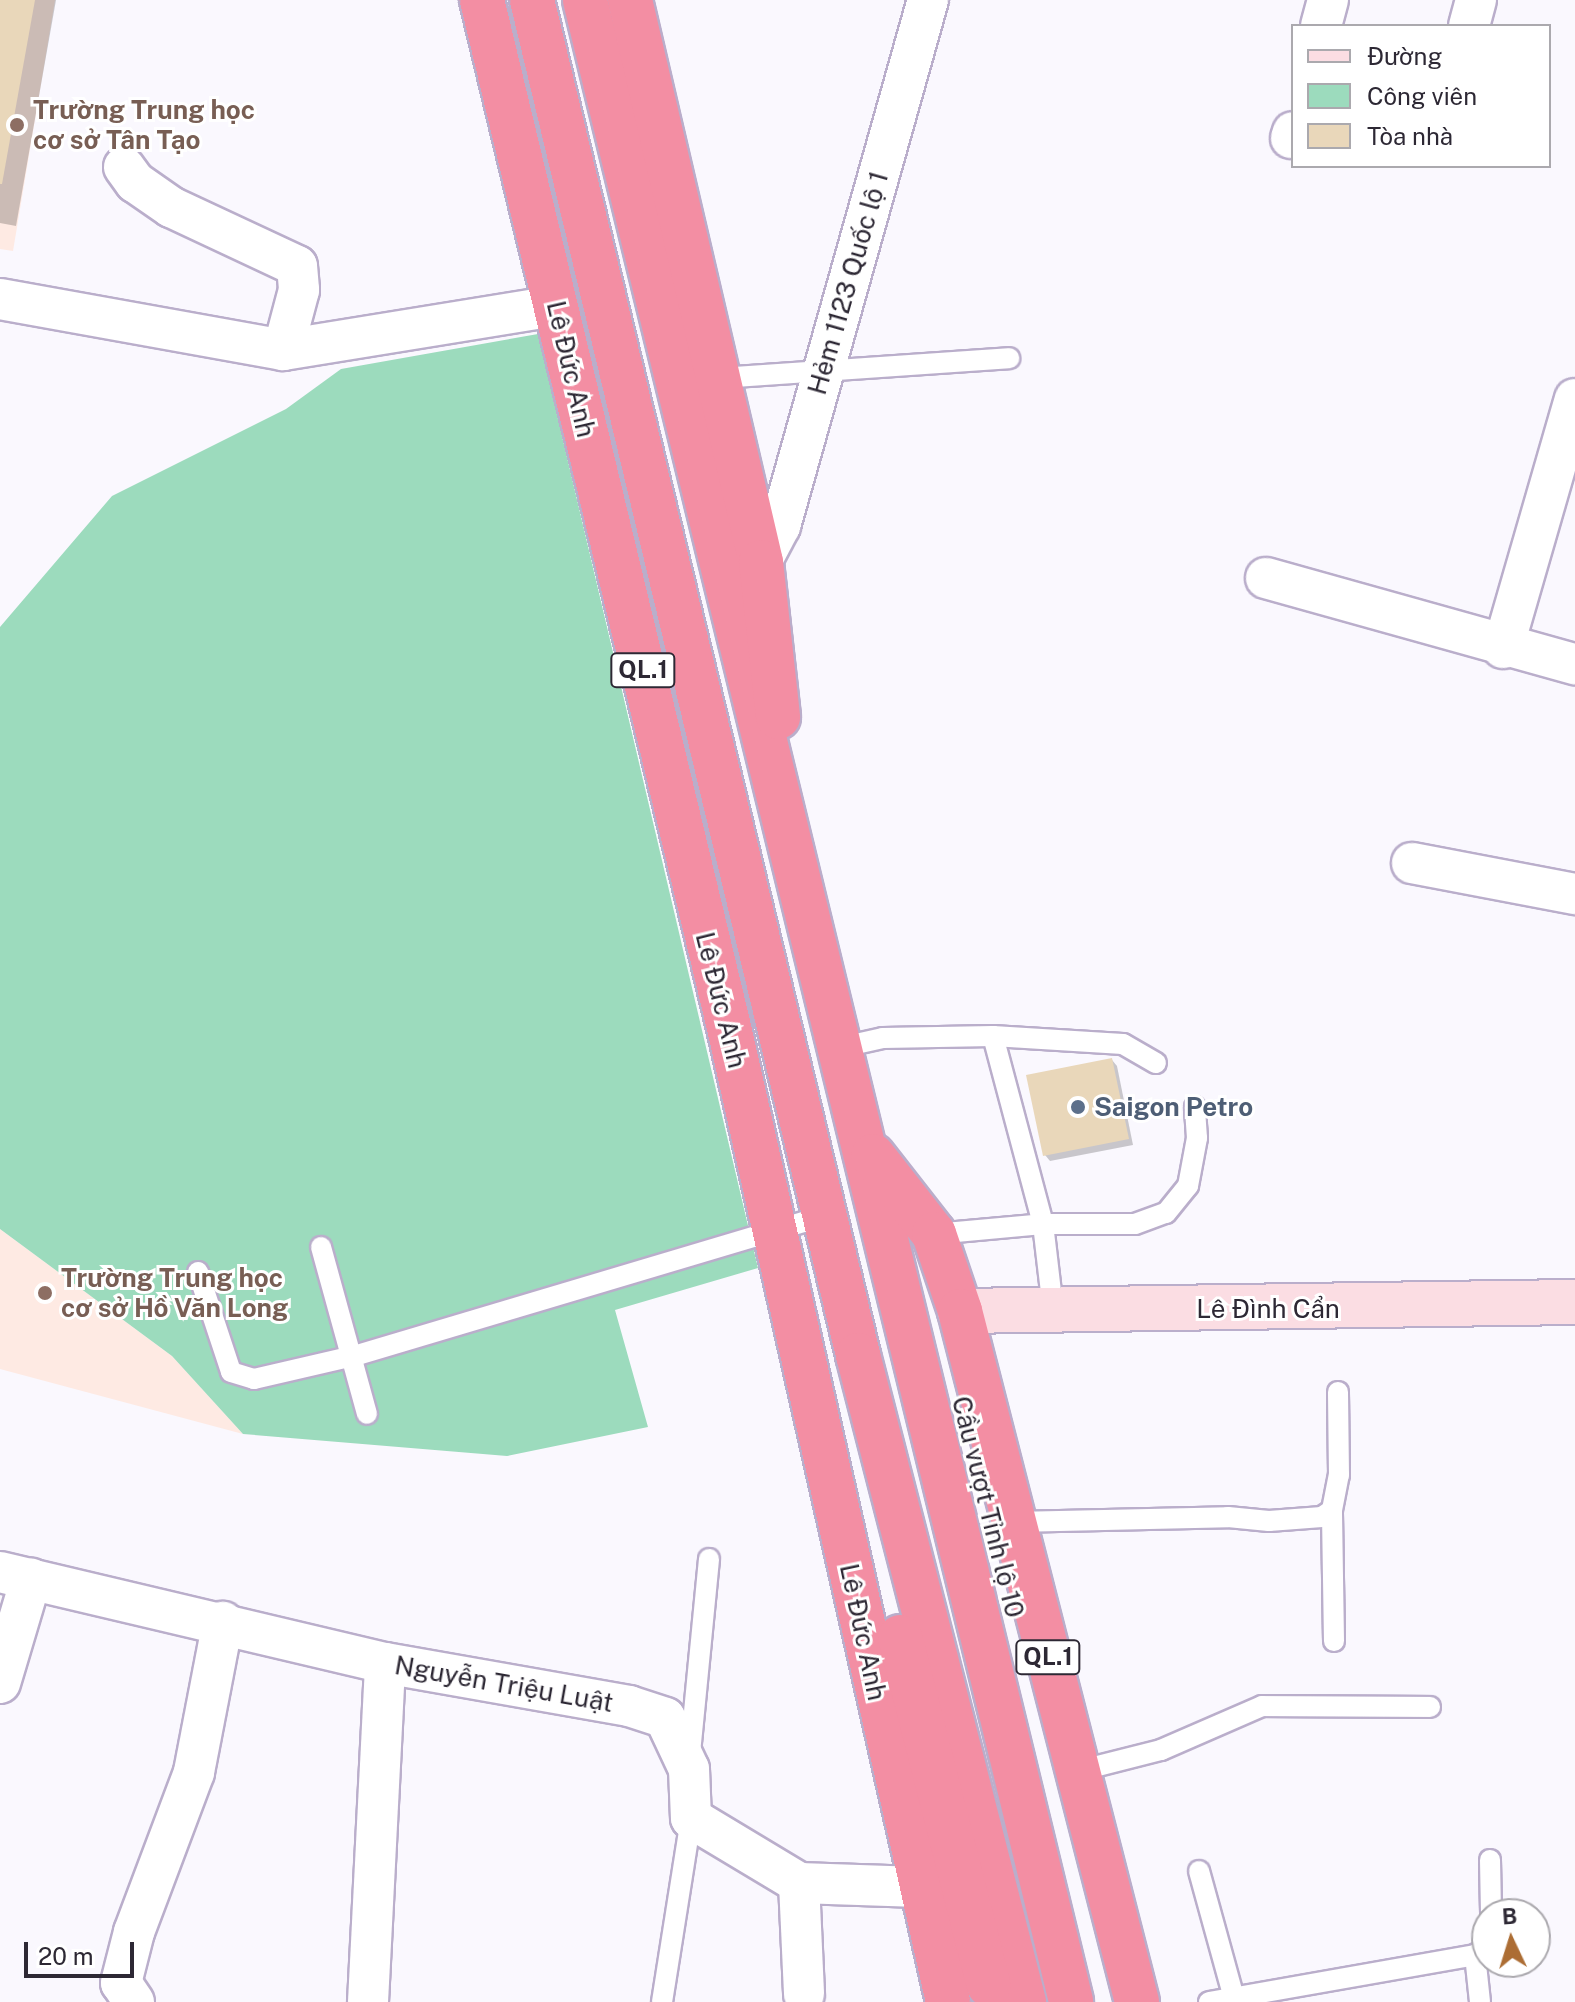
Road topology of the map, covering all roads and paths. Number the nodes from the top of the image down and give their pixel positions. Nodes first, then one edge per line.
1 (482, 0) edge
2 (532, 0) edge
3 (585, 0) edge
4 (630, 0) edge
5 (928, 0) edge
6 (1328, 0) edge
7 (1476, 0) edge
8 (1322, 24) edge
9 (1470, 24) edge
10 (124, 167) dead end
11 (0, 299) edge
12 (556, 306) junction
13 (283, 350) junction
14 (1009, 358) dead end
15 (824, 368) junction
16 (719, 378) junction
17 (1575, 399) edge
18 (761, 562) junction
19 (1266, 578) dead end
20 (1503, 648) junction
21 (1575, 664) edge
22 (665, 766) junction
23 (780, 815) junction
24 (1412, 863) dead end
25 (1575, 894) edge
26 (758, 945) junction
27 (993, 1036) junction
28 (838, 1048) junction
29 (1156, 1063) dead end
30 (1195, 1107) dead end
31 (865, 1144) junction
32 (824, 1216) junction
33 (1043, 1224) junction
34 (775, 1231) junction
35 (934, 1234) junction
36 (321, 1247) dead end
37 (198, 1272) dead end
38 (1575, 1302) edge
39 (1053, 1309) junction
40 (941, 1335) junction
41 (832, 1351) junction
42 (354, 1356) junction
43 (1338, 1392) dead end
44 (367, 1414) dead end
45 (1332, 1510) junction
46 (1014, 1522) junction
47 (709, 1559) dead end
48 (16, 1575) edge
49 (223, 1622) junction
50 (1334, 1641) dead end
51 (385, 1663) junction
52 (0, 1683) edge
53 (1430, 1707) dead end
54 (689, 1769) junction
55 (1078, 1771) junction
56 (691, 1818) junction
57 (1490, 1860) dead end
58 (1199, 1871) dead end
59 (799, 1883) junction
60 (919, 1887) junction
61 (1491, 1898) edge
62 (1471, 1953) edge
63 (1480, 1978) edge
64 (804, 1994) dead end
65 (1234, 2000) edge
66 (134, 2002) edge
67 (368, 2002) edge
68 (662, 2002) edge
69 (948, 2002) edge
70 (993, 2002) edge
71 (1024, 2002) edge
72 (1071, 2002) edge
73 (1110, 2002) edge
74 (1137, 2002) edge
75 (1209, 2002) edge
76 (1480, 2002) edge

1 - 12 highway, Lê Đức Anh / QL.1
2 - 26 highway, Lê Đức Anh / QL.1
3 - 23 highway, QL.1
4 - 16 highway, QL.1
5 - 15 street, Hẻm 1123 Quốc lộ 1
6 - 8 street
7 - 9 street
10 - 13 street
11 - 13 street
12 - 13 street
12 - 22 highway, Lê Đức Anh / QL.1
14 - 15 lane
15 - 16 lane
15 - 18 street, Hẻm 1123 Quốc lộ 1
16 - 18 highway, QL.1
17 - 20 street
18 - 23 highway, QL.1
19 - 20 street
20 - 21 street
22 - 26 highway
22 - 34 highway, Lê Đức Anh / QL.1
23 - 28 highway, QL.1
24 - 25 street
26 - 32 highway, Lê Đức Anh / QL.1
27 - 28 lane
27 - 29 lane
27 - 33 lane
28 - 31 highway, QL.1
30 - 33 lane
31 - 35 highway, QL.1
31 - 40 highway, Cầu vượt Tỉnh lộ 10 / QL.1
32 - 34 lane
32 - 41 highway
32 - 41 highway, QL.1
33 - 35 lane
33 - 39 lane
34 - 41 highway, Lê Đức Anh / QL.1
34 - 42 lane
35 - 40 highway, QL.1
36 - 42 lane
37 - 42 lane
38 - 39 street, Lê Đình Cẩn
39 - 40 street, Lê Đình Cẩn
40 - 46 highway, QL.1
40 - 72 highway, Cầu vượt Tỉnh lộ 10 / QL.1
40 - 73 highway, Cầu vượt Tỉnh lộ 10 / QL.1
41 - 60 highway, Lê Đức Anh / QL.1
41 - 70 highway, QL.1
41 - 71 highway, QL.1
42 - 44 lane
43 - 45 lane
45 - 46 lane
45 - 50 lane
46 - 55 highway, QL.1
47 - 54 lane
48 - 49 street, Nguyễn Triệu Luật
48 - 52 street
49 - 51 street, Nguyễn Triệu Luật
49 - 66 street
51 - 54 street, Nguyễn Triệu Luật
51 - 67 street
53 - 55 lane
54 - 56 street, Nguyễn Triệu Luật
55 - 74 highway, QL.1
56 - 59 street
56 - 68 lane
57 - 61 lane
58 - 65 lane
59 - 60 street
59 - 64 street
60 - 69 highway, Lê Đức Anh / QL.1
62 - 65 lane
63 - 76 lane
65 - 75 lane

